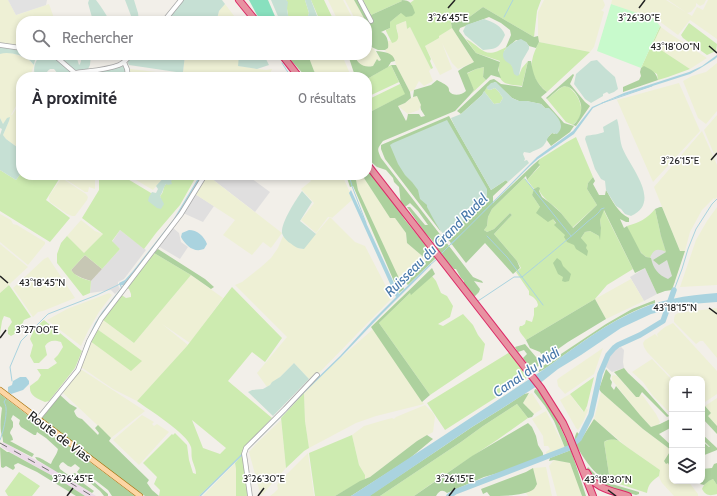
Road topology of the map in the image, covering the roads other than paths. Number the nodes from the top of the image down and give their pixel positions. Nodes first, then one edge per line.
1 (181, 0) edge
2 (239, 0) edge
3 (360, 0) edge
4 (168, 16) edge
5 (252, 16) edge
6 (368, 16) edge
7 (0, 45) edge
8 (16, 47) edge
9 (60, 60) edge
10 (286, 60) edge
11 (124, 62) joint
12 (73, 72) edge
13 (87, 72) edge
14 (127, 72) edge
15 (296, 72) edge
16 (372, 170) edge
17 (202, 180) edge
18 (317, 375) dead end
19 (0, 390) edge
20 (38, 419) junction
21 (574, 447) junction
22 (140, 496) edge
23 (250, 496) edge
24 (592, 496) edge
25 (628, 496) edge

1 - 4 street
2 - 5 highway
3 - 6 street
7 - 8 street
9 - 12 street
10 - 15 highway
11 - 13 street
11 - 14 street
16 - 21 highway
17 - 20 street
18 - 23 street
19 - 20 main road, Route de Vias
20 - 22 main road, Route de Vias
21 - 24 highway
21 - 25 highway

